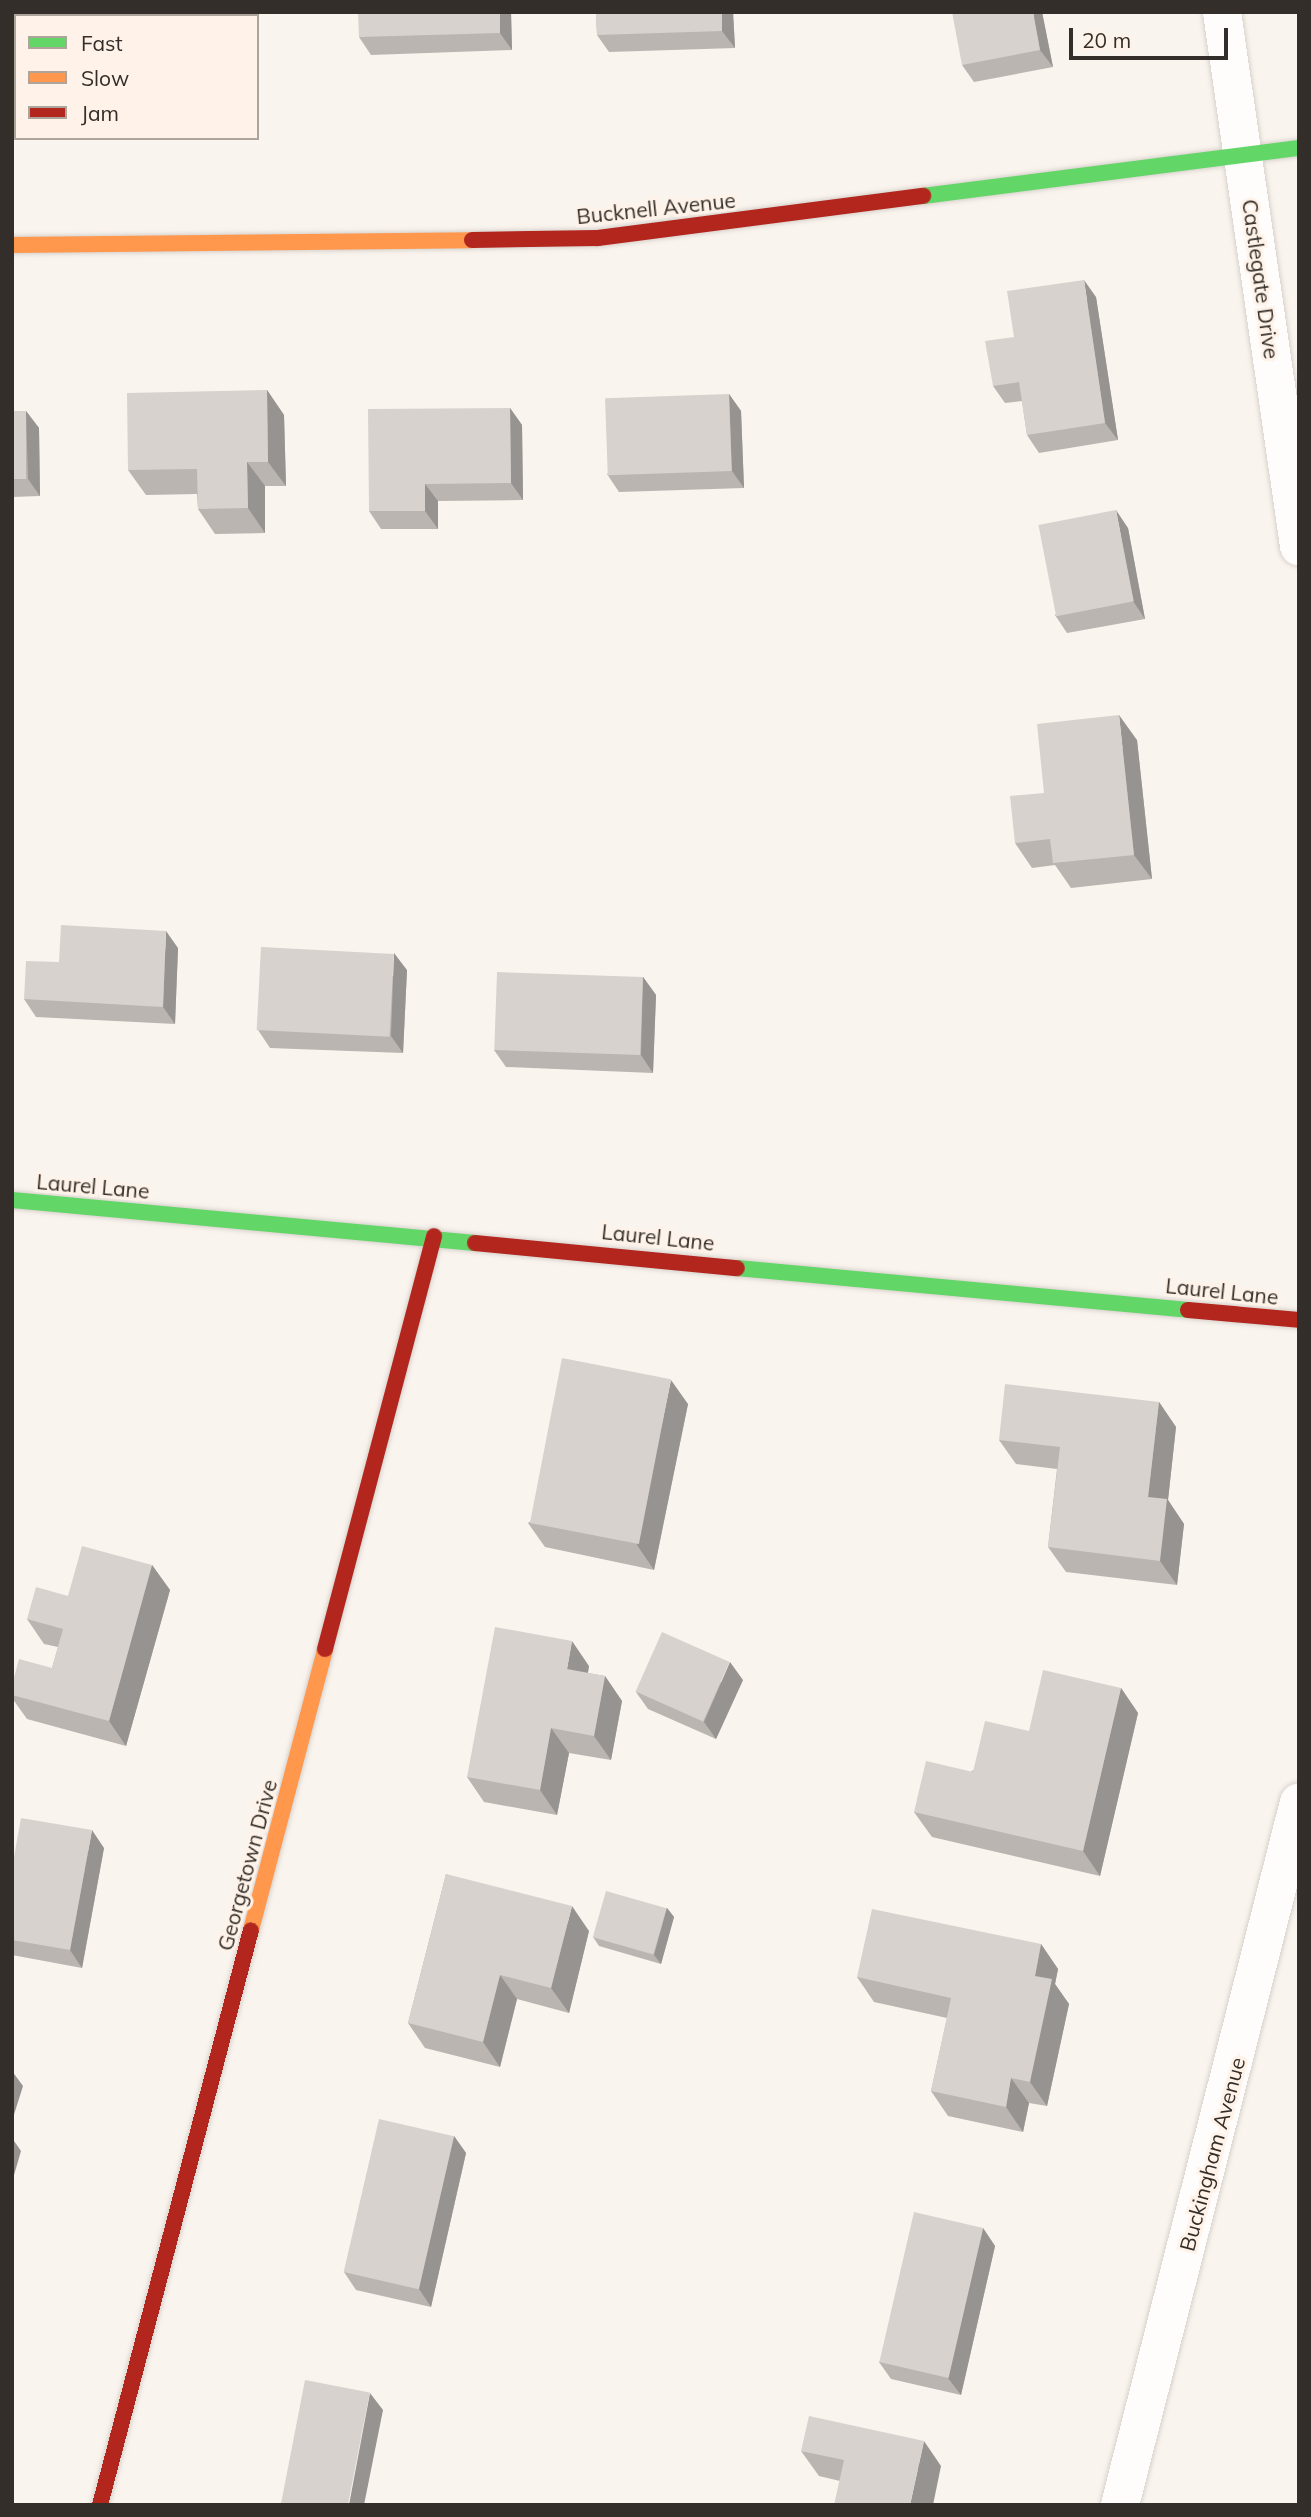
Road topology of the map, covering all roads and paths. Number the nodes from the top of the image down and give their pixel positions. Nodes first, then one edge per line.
1 (1222, 12) edge
2 (1299, 148) edge
3 (1243, 155) junction
4 (12, 245) edge
5 (1299, 547) edge
6 (12, 1200) edge
7 (434, 1236) junction
8 (1299, 1320) edge
9 (1299, 1802) edge
10 (100, 2505) edge
11 (1120, 2505) edge

1 - 3 street, Castlegate Drive
2 - 3 street, Bucknell Avenue
3 - 4 street, Bucknell Avenue
3 - 5 street, Castlegate Drive
6 - 7 street, Laurel Lane
7 - 8 street, Laurel Lane
7 - 10 street, Georgetown Drive
9 - 11 street, Buckingham Avenue

